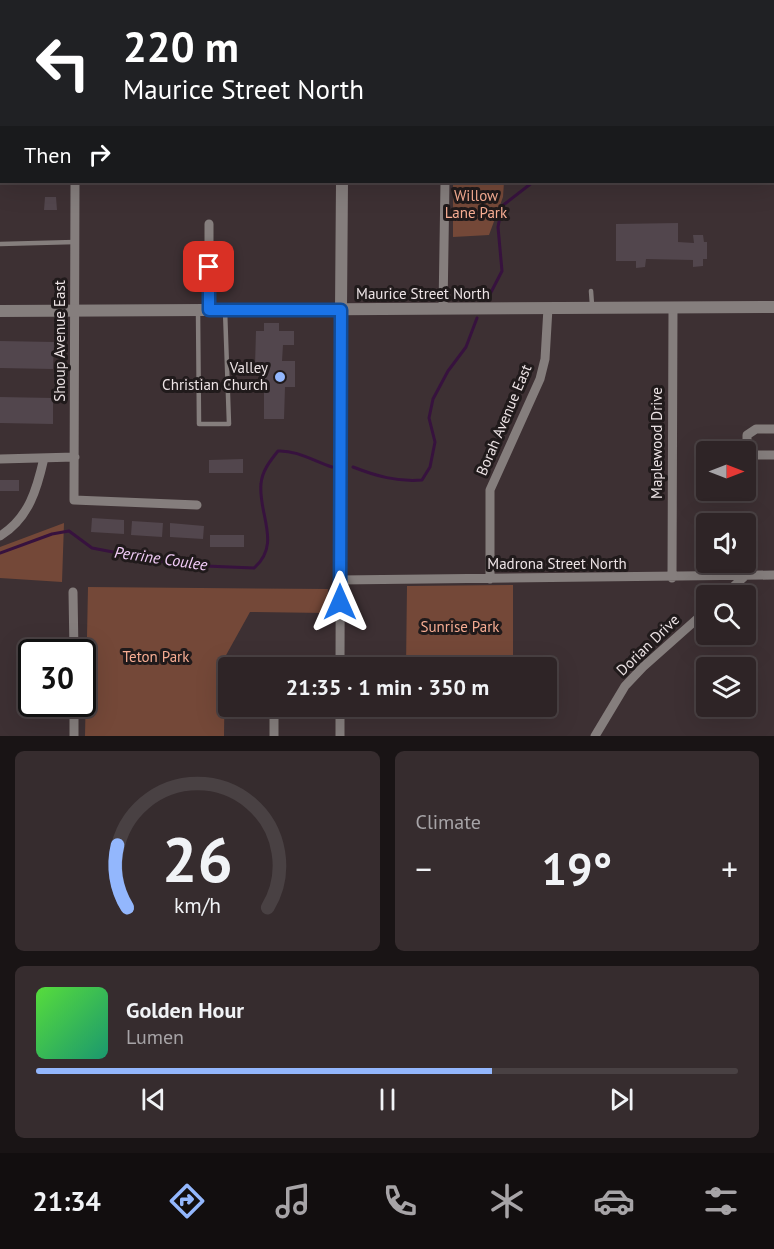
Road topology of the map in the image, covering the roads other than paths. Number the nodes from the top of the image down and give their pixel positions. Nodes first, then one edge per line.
1 (75, 183) edge
2 (342, 183) edge
3 (445, 183) edge
4 (209, 224) dead end
5 (75, 242) junction
6 (0, 244) edge
7 (591, 291) dead end
8 (774, 307) edge
9 (548, 308) junction
10 (592, 308) junction
11 (673, 308) junction
12 (443, 309) junction
13 (75, 310) junction
14 (203, 310) junction
15 (225, 310) junction
16 (341, 310) junction
17 (0, 311) edge
18 (774, 429) edge
19 (774, 455) edge
20 (44, 458) junction
21 (75, 458) junction
22 (0, 459) edge
23 (197, 505) dead end
24 (0, 536) edge
25 (774, 575) edge
26 (745, 576) junction
27 (672, 578) junction
28 (489, 579) junction
29 (340, 580) junction
30 (735, 585) edge
31 (73, 592) dead end
32 (696, 620) edge
33 (74, 639) edge
34 (340, 657) edge
35 (74, 717) edge
36 (274, 717) edge
37 (340, 717) edge
38 (74, 736) edge
39 (274, 736) edge
40 (340, 736) edge
41 (595, 736) edge

1 - 5 street, Shoup Avenue East
2 - 16 street
3 - 12 street
4 - 14 street
5 - 6 lane
5 - 13 street, Shoup Avenue East
7 - 10 lane
8 - 11 street, Maurice Street North
9 - 10 street, Maurice Street North
9 - 12 street, Maurice Street North
9 - 28 street, Borah Avenue East
10 - 11 street, Maurice Street North
11 - 27 street, Maplewood Drive
12 - 16 street, Maurice Street North
13 - 14 street, Maurice Street North
13 - 17 street, Maurice Street North
13 - 21 street, Shoup Avenue East
14 - 15 street, Maurice Street North
14 - 15 lane
15 - 16 street, Maurice Street North
16 - 29 street
18 - 19 street
20 - 21 street
20 - 22 street
20 - 24 street
21 - 23 street, Shoup Avenue East
25 - 26 street, Madrona Street North
26 - 27 street, Madrona Street North
26 - 30 street
27 - 28 street, Madrona Street North
28 - 29 street, Madrona Street North
29 - 34 street
31 - 33 street
32 - 41 street, Dorian Drive
35 - 38 street
36 - 39 street
37 - 40 street

